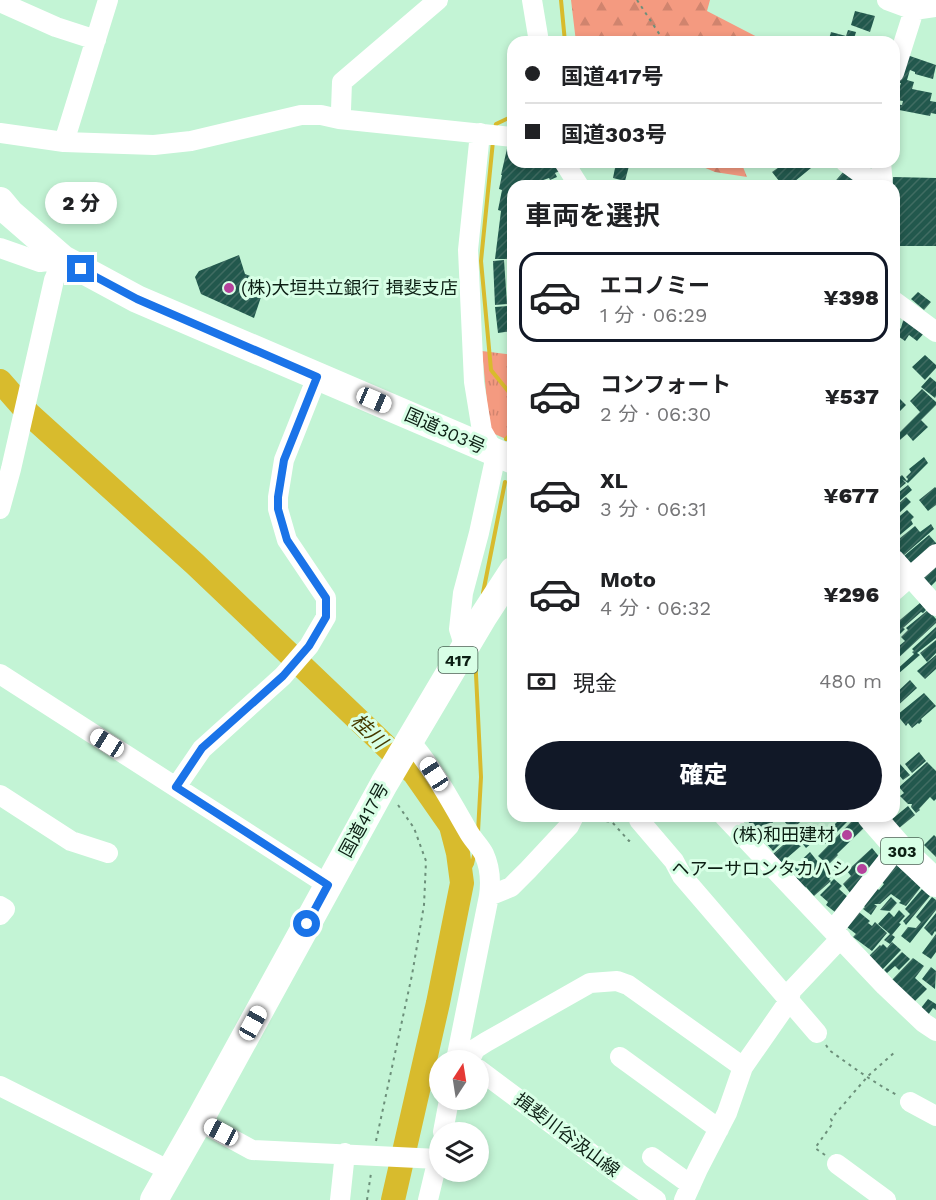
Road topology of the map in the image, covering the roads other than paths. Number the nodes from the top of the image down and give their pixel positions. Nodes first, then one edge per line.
1 (108, 0) edge
2 (438, 0) edge
3 (532, 0) edge
4 (887, 0) edge
5 (0, 2) edge
6 (914, 5) edge
7 (936, 7) edge
8 (538, 36) edge
9 (96, 40) junction
10 (900, 53) edge
11 (339, 119) junction
12 (0, 133) edge
13 (495, 135) edge
14 (64, 142) junction
15 (853, 168) edge
16 (870, 180) edge
17 (0, 201) edge
18 (0, 248) edge
19 (63, 259) junction
20 (900, 305) edge
21 (936, 332) edge
22 (317, 377) junction
23 (504, 456) edge
24 (0, 509) edge
25 (936, 554) edge
26 (900, 565) edge
27 (910, 576) junction
28 (507, 582) edge
29 (900, 585) edge
30 (936, 606) edge
31 (465, 648) junction
32 (0, 674) edge
33 (406, 745) junction
34 (176, 787) junction
35 (0, 795) edge
36 (571, 822) edge
37 (644, 822) edge
38 (730, 822) edge
39 (876, 822) edge
40 (898, 847) junction
41 (108, 853) dead end
42 (936, 883) edge
43 (328, 885) junction
44 (489, 896) junction
45 (0, 906) edge
46 (0, 915) edge
47 (837, 934) junction
48 (789, 1001) junction
49 (936, 1031) edge
50 (818, 1033) road end
51 (463, 1050) edge
52 (474, 1050) edge
53 (620, 1057) dead end
54 (743, 1067) junction
55 (489, 1077) edge
56 (0, 1086) edge
57 (910, 1102) road end
58 (936, 1116) edge
59 (199, 1121) junction
60 (719, 1129) junction
61 (345, 1154) junction
62 (652, 1157) dead end
63 (429, 1160) edge
64 (837, 1164) road end
65 (170, 1171) junction
66 (432, 1182) edge
67 (439, 1182) edge
68 (688, 1193) edge
69 (154, 1200) edge
70 (340, 1200) edge
71 (429, 1200) edge
72 (443, 1200) edge
73 (656, 1200) edge
74 (886, 1200) edge

1 - 9 street
2 - 11 street
3 - 8 street
4 - 6 street
5 - 9 street
6 - 7 street
6 - 10 street
9 - 14 street
11 - 13 street
11 - 14 street
12 - 14 street
13 - 23 street
15 - 16 street
17 - 19 highway, 国道303号
18 - 19 street
19 - 22 highway, 国道303号
19 - 24 street
20 - 21 street
22 - 23 highway, 国道303号
22 - 34 street
23 - 31 street
25 - 27 street
26 - 27 street
27 - 29 street
27 - 30 street
28 - 31 highway, 国道417号 / 417
31 - 33 highway, 国道417号 / 417
32 - 34 street
33 - 43 highway, 国道417号 / 417
33 - 44 street
34 - 43 street
35 - 41 street
36 - 44 street
37 - 48 street
38 - 47 street
39 - 40 highway, 303
40 - 42 highway, 303
40 - 47 street
43 - 59 highway, 国道417号 / 417
44 - 51 street
45 - 46 street
47 - 48 street
47 - 49 street
48 - 50 street
48 - 54 street
52 - 54 street
53 - 60 street
54 - 60 street
55 - 73 street, 揖斐川谷汲山線
56 - 65 street
57 - 58 street
59 - 61 street
59 - 65 highway, 国道417号 / 417
60 - 68 street
61 - 63 street
61 - 70 street
62 - 68 street
64 - 74 street
65 - 69 highway, 国道417号 / 417
66 - 71 street
67 - 72 street

